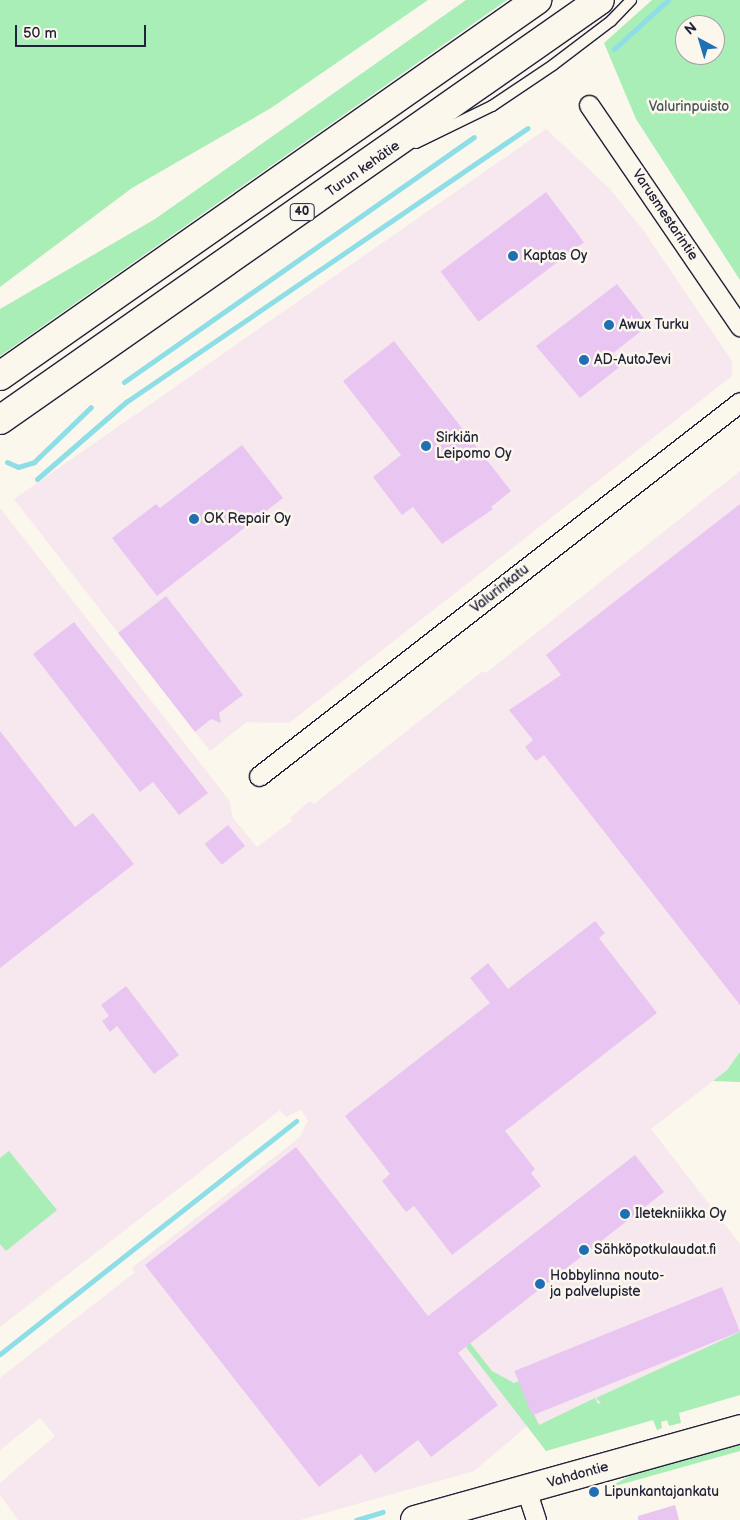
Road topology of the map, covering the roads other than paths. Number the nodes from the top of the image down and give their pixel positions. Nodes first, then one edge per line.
1 (537, 0) edge
2 (600, 0) edge
3 (631, 0) edge
4 (589, 104) dead end
5 (366, 168) junction
6 (740, 326) edge
7 (0, 376) edge
8 (740, 402) edge
9 (0, 420) edge
10 (259, 776) dead end
11 (740, 1430) edge
12 (526, 1489) junction
13 (415, 1520) edge
14 (536, 1520) edge

1 - 7 main road
2 - 5 main road, Turun kehätie / 40
3 - 5 lane
4 - 6 street, Varusmestarintie
5 - 9 main road, Turun kehätie / 40
8 - 10 street, Valurinkatu
11 - 12 main road, Vahdontie
12 - 13 main road, Vahdontie
12 - 14 street

